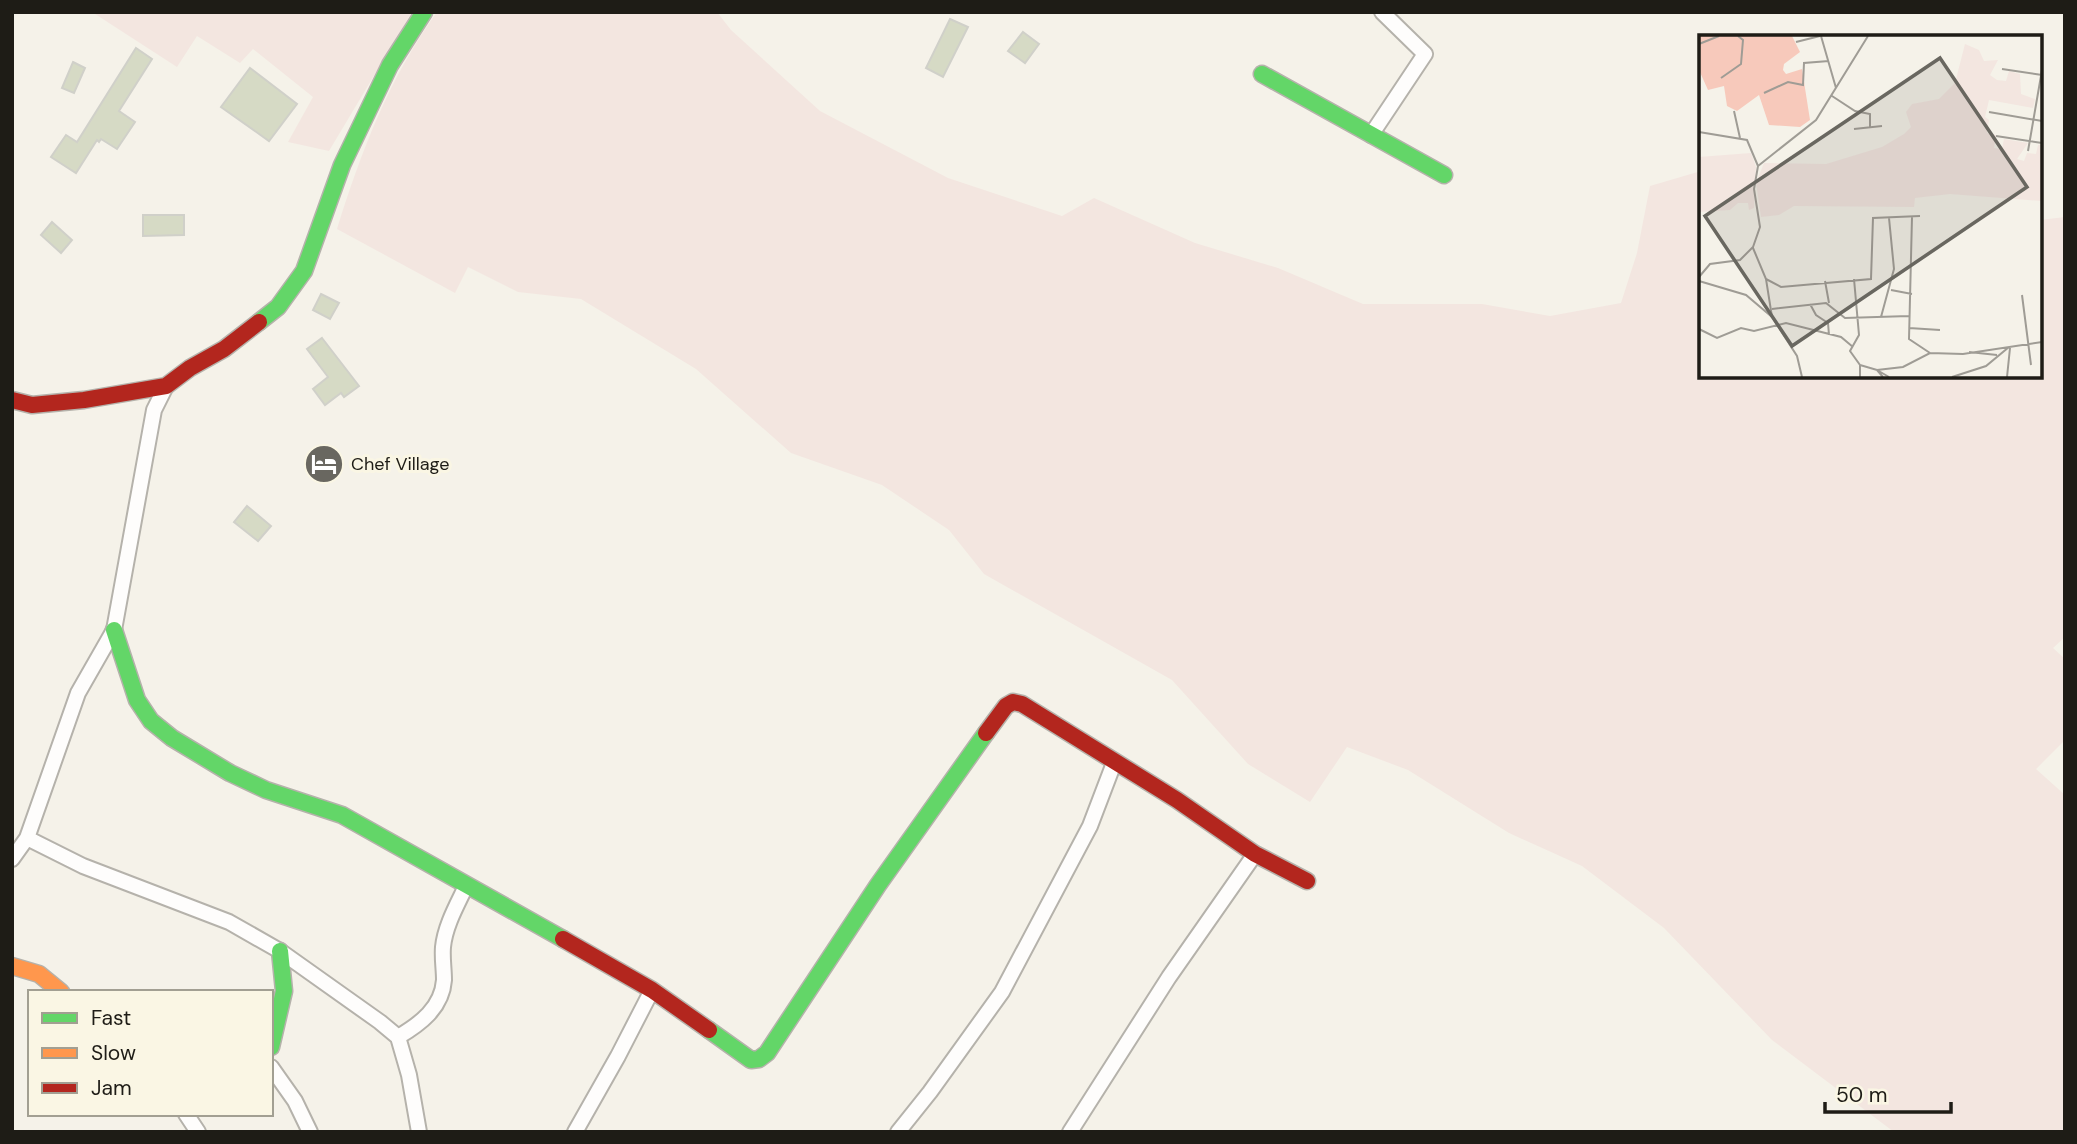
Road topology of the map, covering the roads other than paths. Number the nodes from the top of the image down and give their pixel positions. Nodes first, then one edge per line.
1 (424, 12) edge
2 (1382, 12) edge
3 (1262, 74) dead end
4 (1371, 135) junction
5 (1444, 175) dead end
6 (166, 386) junction
7 (12, 400) edge
8 (114, 630) junction
9 (1114, 763) junction
10 (27, 838) junction
11 (1255, 854) junction
12 (12, 859) edge
13 (1307, 881) dead end
14 (466, 886) junction
15 (280, 951) junction
16 (12, 966) edge
17 (59, 990) edge
18 (652, 990) junction
19 (398, 1037) junction
20 (273, 1038) edge
21 (273, 1070) edge
22 (187, 1116) edge
23 (198, 1132) edge
24 (310, 1132) edge
25 (419, 1132) edge
26 (575, 1132) edge
27 (898, 1132) edge
28 (1070, 1132) edge

1 - 6 street
2 - 4 street
3 - 4 street
4 - 5 street
6 - 7 street
6 - 8 street
8 - 10 street
8 - 14 street
9 - 11 street
9 - 18 street
9 - 27 street
10 - 12 street
10 - 15 street
11 - 13 street
11 - 28 street
14 - 18 street
14 - 19 street
15 - 19 street
15 - 20 street
16 - 17 street
18 - 26 street
19 - 25 street
21 - 24 street
22 - 23 street

